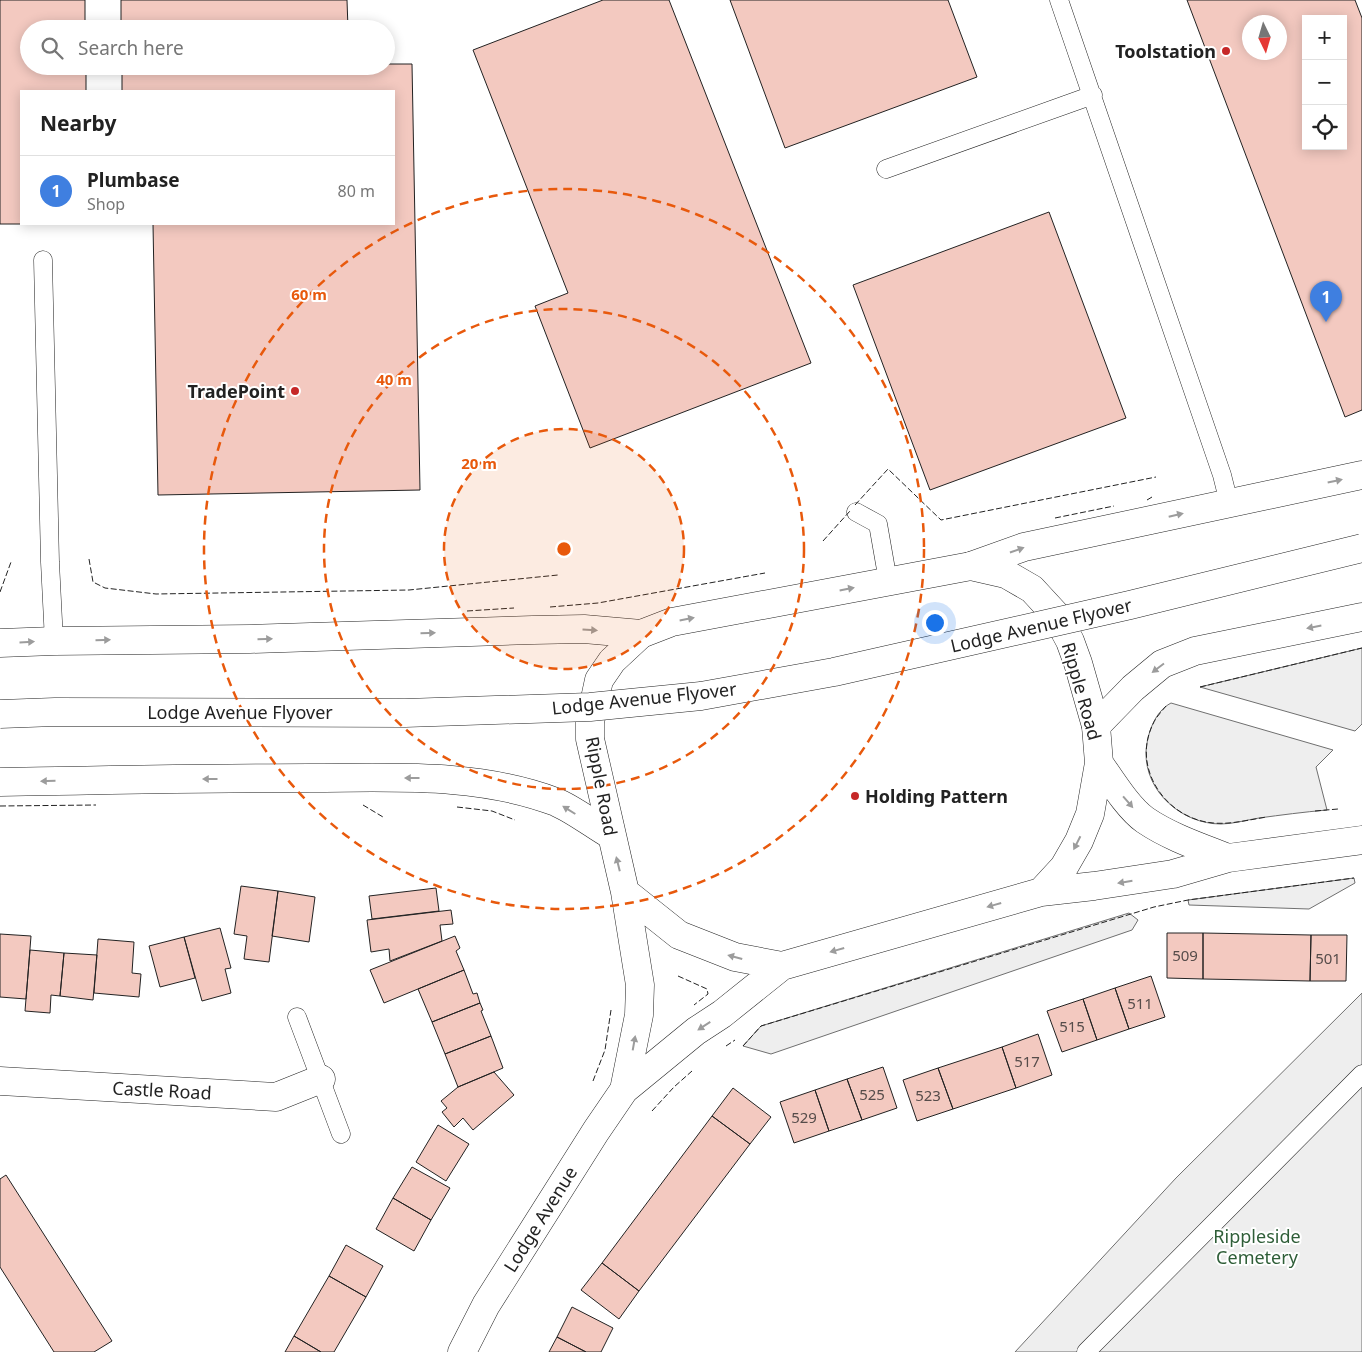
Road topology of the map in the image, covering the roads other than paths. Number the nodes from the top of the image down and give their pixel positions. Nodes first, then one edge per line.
1 (1059, 0) edge
2 (1092, 95) junction
3 (886, 169) dead end
4 (43, 260) dead end
5 (1362, 475) edge
6 (1229, 503) junction
7 (856, 512) dead end
8 (1362, 548) edge
9 (972, 566) junction
10 (888, 581) junction
11 (1362, 617) edge
12 (641, 634) junction
13 (54, 641) junction
14 (0, 643) edge
15 (0, 714) edge
16 (1096, 726) junction
17 (1099, 763) junction
18 (0, 782) edge
19 (611, 835) junction
20 (1362, 840) edge
21 (1228, 858) junction
22 (625, 892) junction
23 (1040, 892) junction
24 (782, 966) junction
25 (297, 1017) dead end
26 (1362, 1074) edge
27 (321, 1079) junction
28 (0, 1081) edge
29 (624, 1090) junction
30 (341, 1134) dead end
31 (462, 1352) edge
32 (1086, 1352) edge

1 - 2 lane
2 - 3 lane
2 - 6 lane
4 - 13 lane
6 -> 5 main road
9 -> 6 main road
7 - 10 lane
8 - 15 main road, Lodge Avenue Flyover, bridge
9 - 10 main road, Ripple Road
9 - 16 main road, Ripple Road
12 -> 10 main road, Ripple Road
11 -> 16 main road
13 -> 12 main road
12 - 19 main road, Ripple Road
14 -> 13 main road
16 - 17 main road, Ripple Road
17 -> 21 main road, Ripple Road
17 -> 23 main road, Ripple Road
19 -> 18 main road
22 -> 19 main road, Ripple Road
20 - 21 main road, Ripple Road
21 -> 23 main road, Ripple Road
24 -> 22 main road, Ripple Road
29 -> 22 main road, Lodge Avenue
23 -> 24 main road, Ripple Road
24 -> 29 main road, Lodge Avenue
25 - 27 lane
26 - 32 lane
27 - 28 main road, Castle Road
27 - 30 lane
29 - 31 main road, Lodge Avenue

